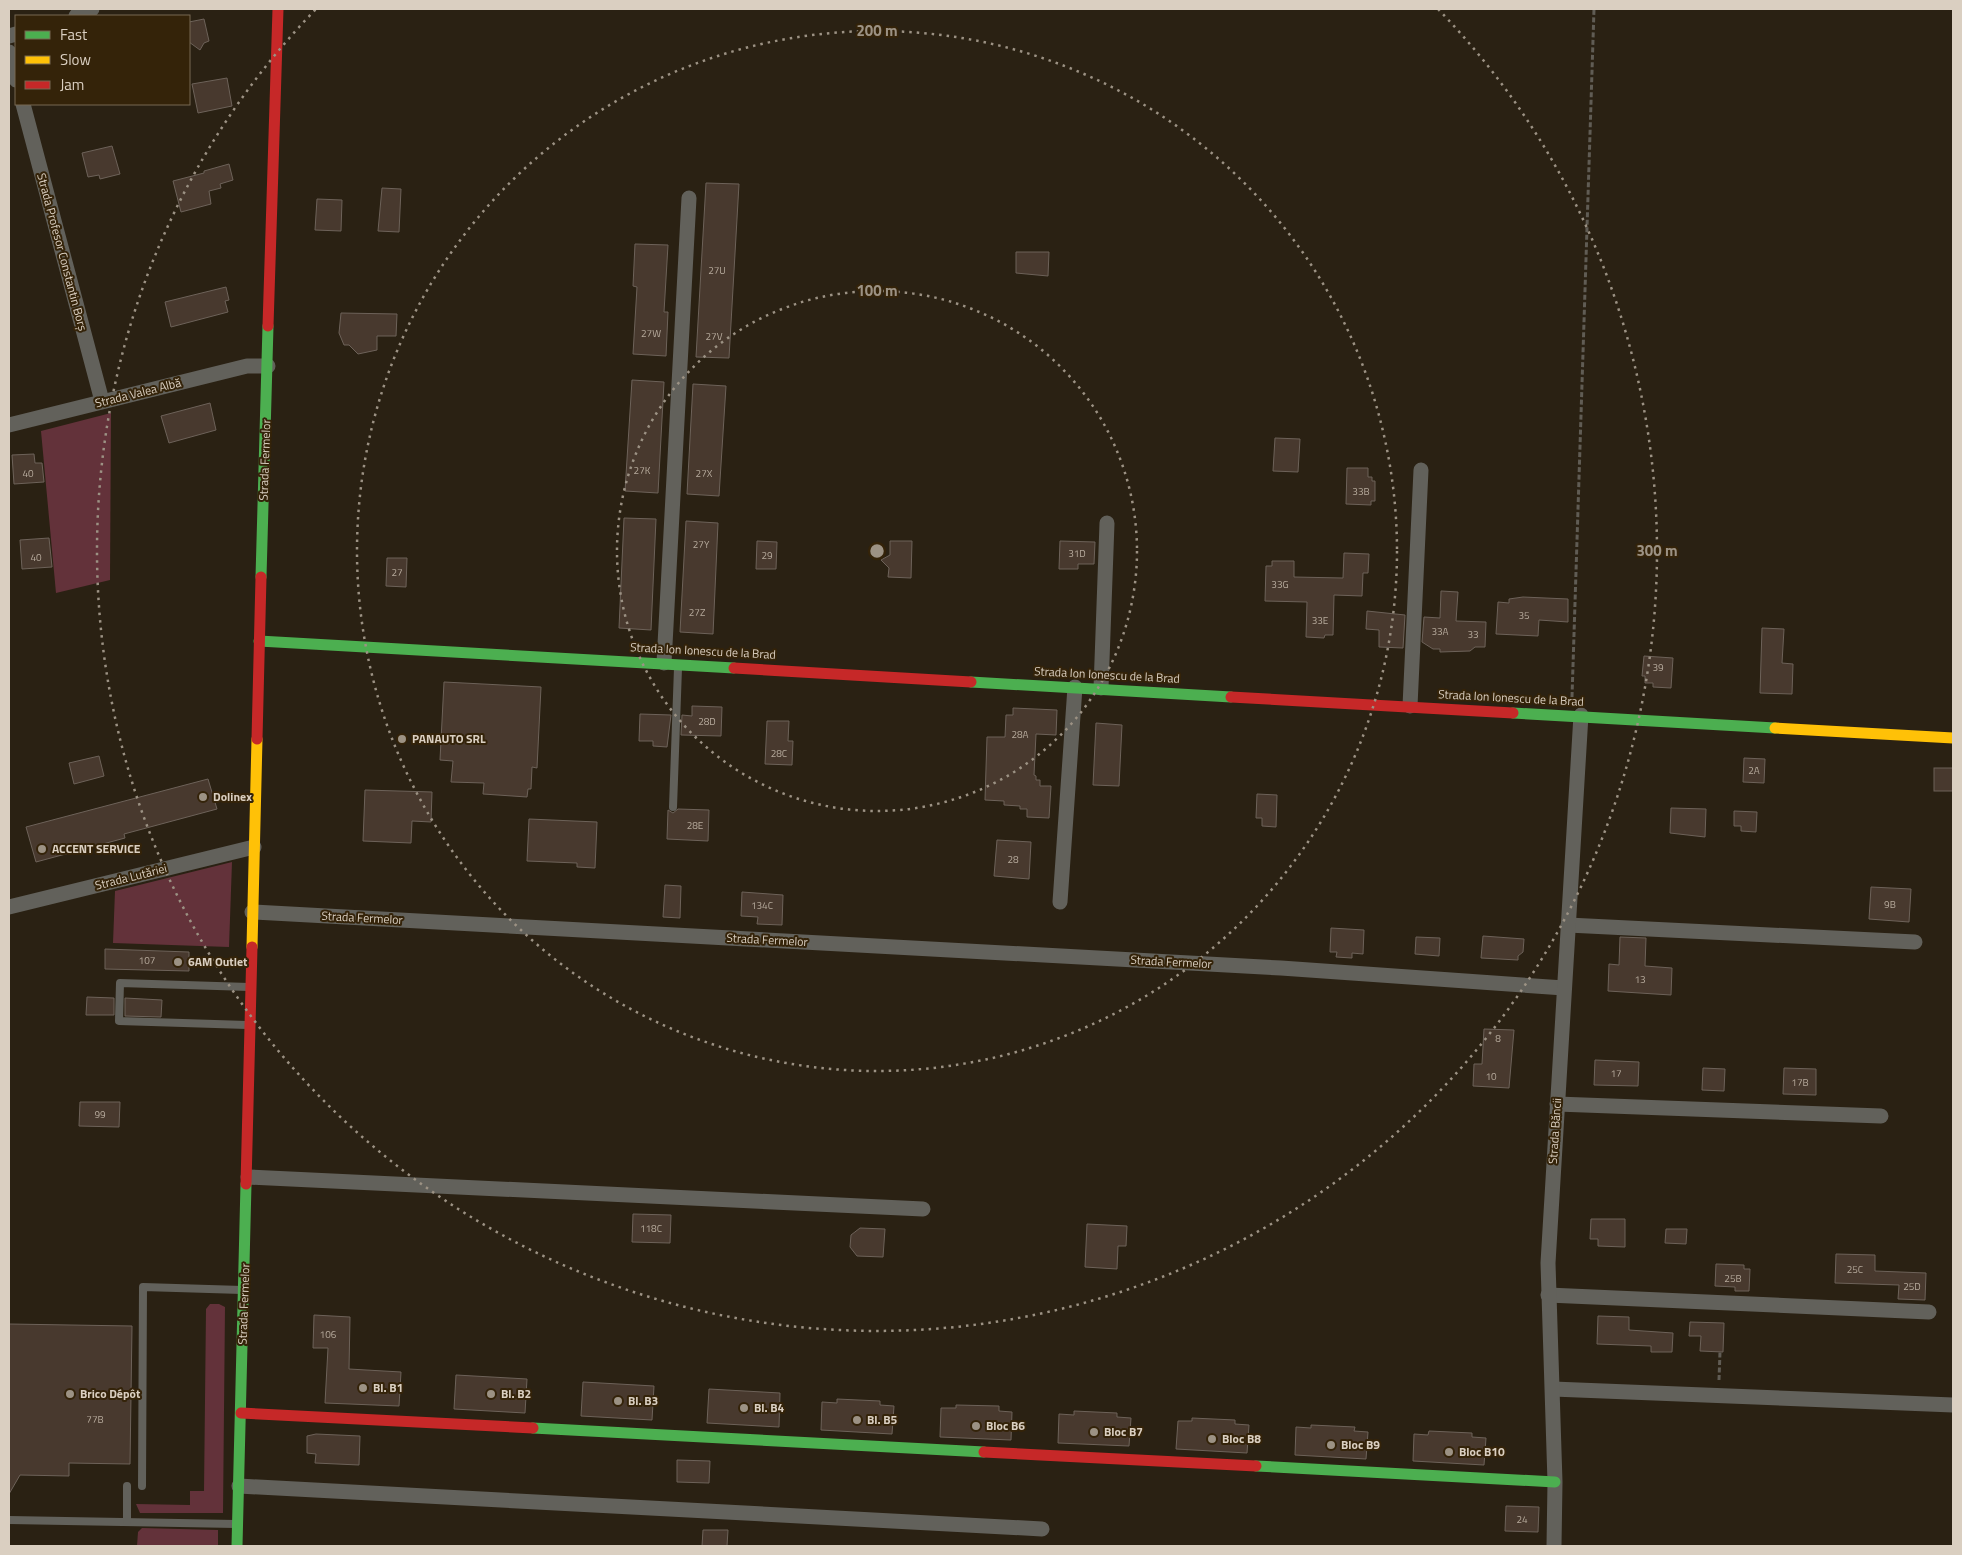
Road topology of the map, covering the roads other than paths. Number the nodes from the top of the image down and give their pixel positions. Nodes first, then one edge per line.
1 (92, 9) edge
2 (278, 9) edge
3 (79, 15) edge
4 (9, 52) edge
5 (15, 76) edge
6 (22, 105) edge
7 (689, 198) dead end
8 (268, 366) junction
9 (102, 401) junction
10 (9, 425) edge
11 (1421, 470) dead end
12 (1107, 523) dead end
13 (259, 640) junction
14 (671, 663) junction
15 (1075, 687) junction
16 (1101, 688) junction
17 (1410, 706) junction
18 (1576, 715) junction
19 (1953, 738) edge
20 (673, 807) dead end
21 (254, 847) junction
22 (1060, 902) dead end
23 (9, 907) edge
24 (252, 912) junction
25 (1568, 925) junction
26 (1915, 942) dead end
27 (251, 987) junction
28 (1564, 988) junction
29 (250, 1026) junction
30 (1557, 1104) junction
31 (1881, 1116) dead end
32 (248, 1177) junction
33 (923, 1209) dead end
34 (244, 1290) junction
35 (1548, 1296) junction
36 (1929, 1312) dead end
37 (1553, 1388) junction
38 (1953, 1405) edge
39 (241, 1413) junction
40 (1555, 1482) junction
41 (127, 1486) dead end
42 (142, 1486) dead end
43 (239, 1486) junction
44 (9, 1520) edge
45 (126, 1522) junction
46 (238, 1524) junction
47 (1042, 1529) dead end
48 (237, 1546) edge
49 (1554, 1546) edge

1 - 3 street
2 - 8 street, Strada Fermelor
4 - 5 street
6 - 9 street, Strada Profesor Constantin Borș
7 - 14 street
8 - 9 street, Strada Valea Albă
8 - 13 street, Strada Fermelor
9 - 10 street, Strada Valea Albă
11 - 17 street
12 - 16 street
13 - 14 street, Strada Ion Ionescu de la Brad
13 - 21 street, Strada Fermelor
14 - 15 street, Strada Ion Ionescu de la Brad
14 - 20 lane
15 - 16 street, Strada Ion Ionescu de la Brad
15 - 22 street
16 - 17 street, Strada Ion Ionescu de la Brad
17 - 18 street, Strada Ion Ionescu de la Brad
18 - 19 street, Strada Ion Ionescu de la Brad
18 - 25 street, Strada Băncii
21 - 23 street, Strada Lutăriei
21 - 24 street, Strada Fermelor
24 - 27 street, Strada Fermelor
24 - 28 street, Strada Fermelor
25 - 26 street
25 - 28 street, Strada Băncii
27 - 29 street, Strada Fermelor
27 - 29 lane
28 - 30 street, Strada Băncii
29 - 32 street, Strada Fermelor
30 - 31 street
30 - 35 street, Strada Băncii
32 - 33 street
32 - 34 street, Strada Fermelor
34 - 39 street, Strada Fermelor
34 - 42 lane
35 - 36 street
35 - 37 street, Strada Băncii
37 - 38 street
37 - 40 street, Strada Băncii
39 - 40 street
39 - 43 street, Strada Fermelor
40 - 49 street, Strada Băncii
41 - 45 lane
43 - 46 street, Strada Fermelor
43 - 47 street
44 - 45 lane
45 - 46 lane
46 - 48 street, Strada Fermelor

